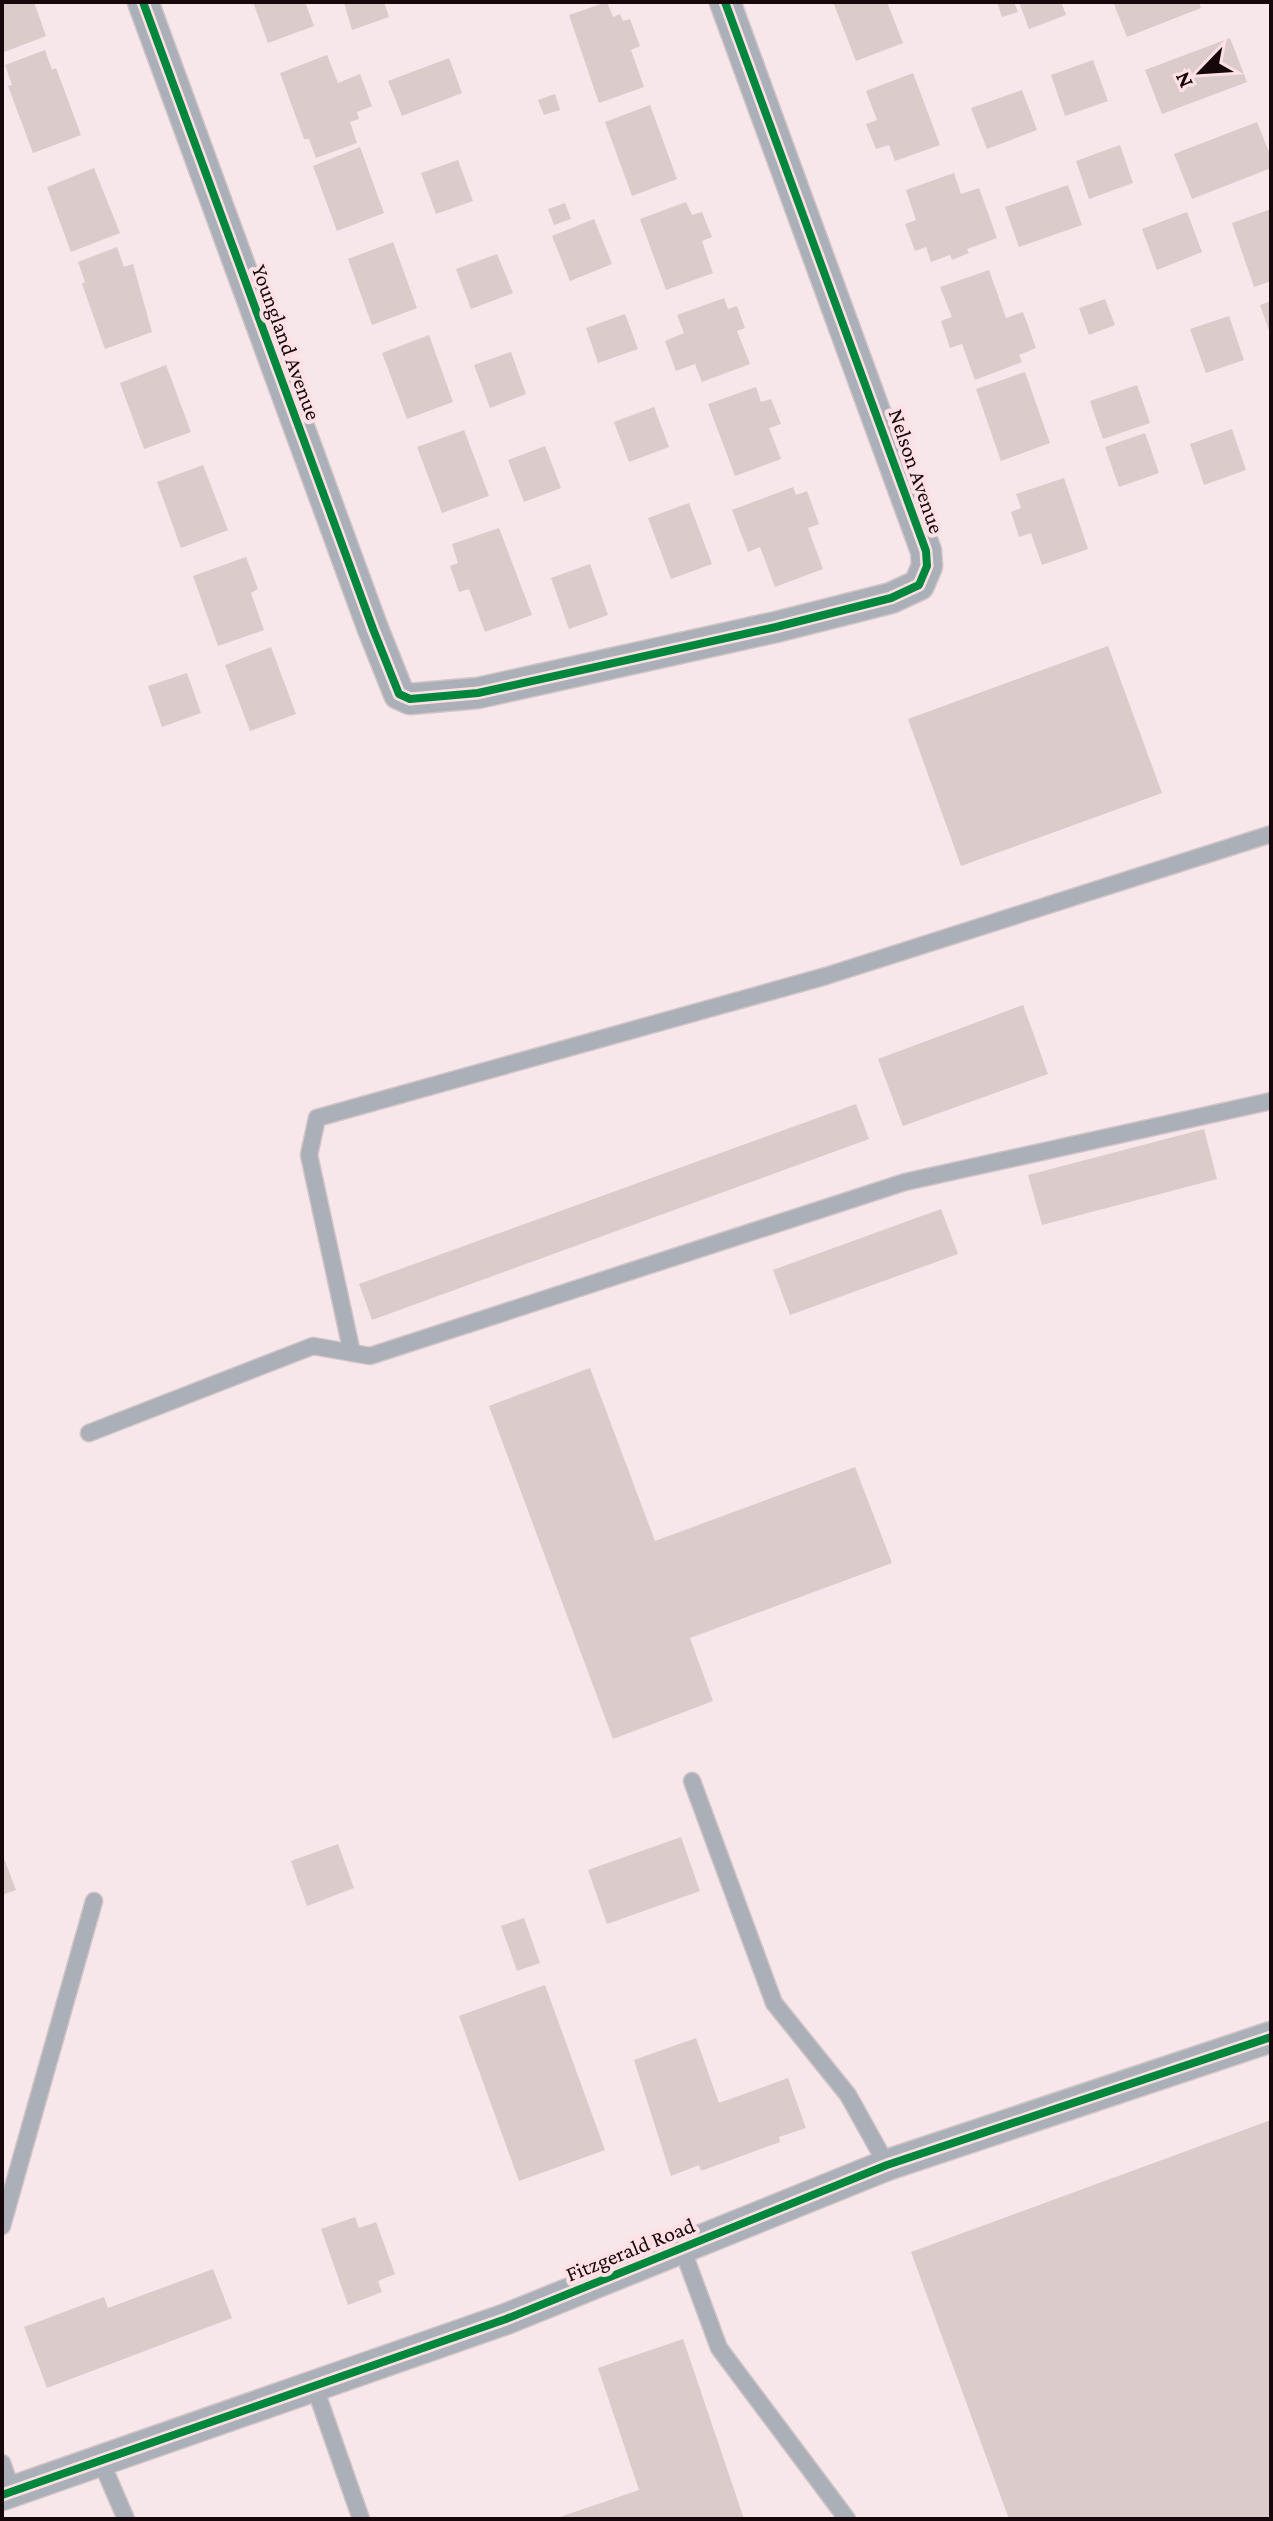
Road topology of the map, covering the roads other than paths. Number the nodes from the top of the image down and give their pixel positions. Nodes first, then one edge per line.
1 (143, 2) edge
2 (725, 2) edge
3 (399, 694) joint
4 (1271, 834) edge
5 (1271, 1101) edge
6 (352, 1353) junction
7 (89, 1433) dead end
8 (692, 1781) dead end
9 (94, 1901) dead end
10 (1271, 2037) edge
11 (887, 2165) junction
12 (2, 2226) edge
13 (682, 2248) junction
14 (314, 2385) junction
15 (100, 2459) junction
16 (5, 2483) edge
17 (126, 2519) edge
18 (361, 2519) edge
19 (847, 2519) edge

1 - 3 street, Youngland Avenue
2 - 3 street, Nelson Avenue
4 - 6 lane
5 - 6 lane
6 - 7 lane
8 - 11 lane
9 - 12 lane
10 - 11 street, Fitzgerald Road
11 - 13 street, Fitzgerald Road
13 - 14 street, Fitzgerald Road
13 - 19 lane
14 - 15 street, Fitzgerald Road
14 - 18 lane
15 - 16 street, Fitzgerald Road
15 - 17 lane

